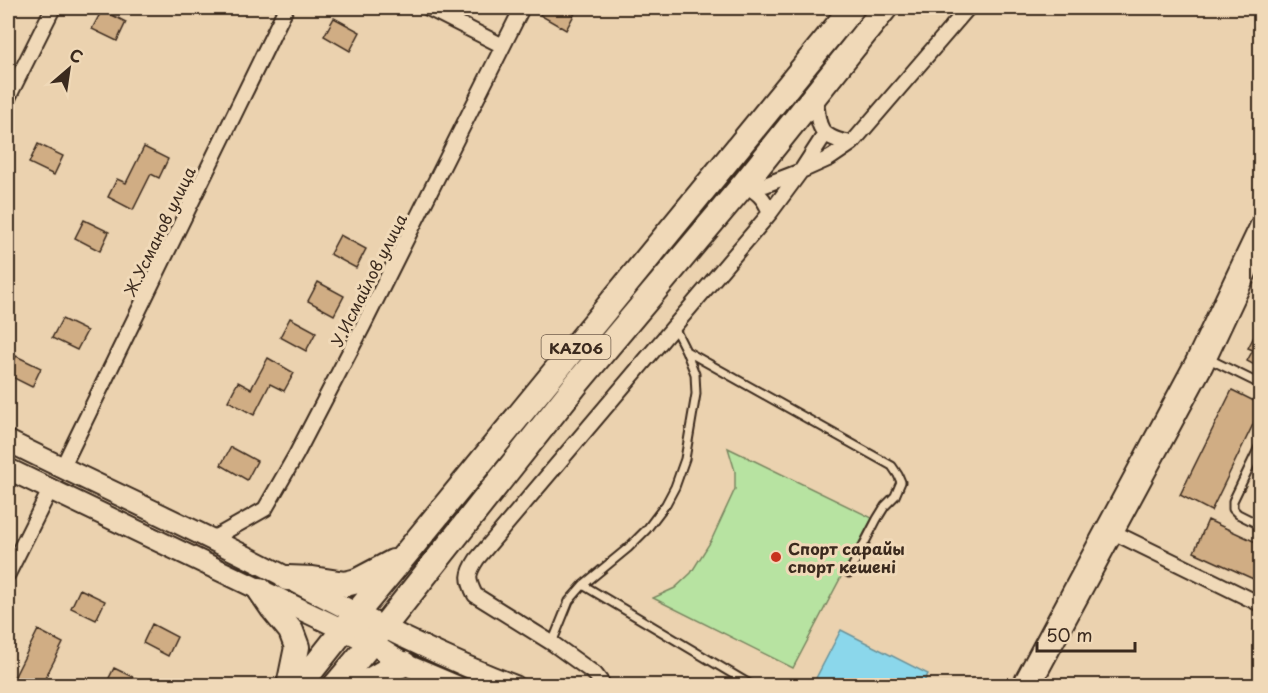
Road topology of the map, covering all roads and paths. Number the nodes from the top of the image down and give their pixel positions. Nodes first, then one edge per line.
1 (53, 8) edge
2 (286, 8) edge
3 (428, 8) edge
4 (522, 8) edge
5 (852, 8) edge
6 (885, 8) edge
7 (968, 8) edge
8 (502, 46) junction
9 (816, 94) junction
10 (8, 98) edge
11 (825, 134) junction
12 (852, 143) junction
13 (801, 171) junction
14 (744, 184) junction
15 (770, 213) junction
16 (1260, 220) edge
17 (1260, 250) edge
18 (674, 327) junction
19 (686, 351) junction
20 (1203, 356) junction
21 (559, 367) junction
22 (578, 382) junction
23 (1260, 384) edge
24 (8, 441) edge
25 (1260, 445) edge
26 (62, 468) junction
27 (8, 469) edge
28 (50, 490) junction
29 (1260, 525) edge
30 (1115, 533) junction
31 (212, 539) junction
32 (405, 555) junction
33 (849, 573) dead end
34 (8, 574) edge
35 (287, 578) junction
36 (583, 585) junction
37 (260, 590) junction
38 (1260, 604) edge
39 (350, 622) junction
40 (377, 635) junction
41 (552, 644) junction
42 (404, 664) junction
43 (428, 681) edge
44 (289, 686) edge
45 (299, 686) edge
46 (335, 686) edge
47 (360, 686) edge
48 (456, 686) edge
49 (516, 686) edge
50 (604, 686) edge
51 (753, 686) edge
52 (1019, 686) edge
53 (1033, 686) edge

1 - 10 street
2 - 26 street, Ж.Усманов улица
3 - 8 street
4 - 8 street, У.Исмайлов улица
5 - 21 highway, KАZ06
6 - 9 highway, KАZ06
7 - 12 street
8 - 31 street, У.Исмайлов улица
9 - 11 street
9 - 14 highway, KАZ06
11 - 12 street
11 - 13 street
12 - 13 street
13 - 14 street
13 - 15 street
14 - 15 street
14 - 22 highway, KАZ06
15 - 18 street
16 - 20 street
17 - 20 street
18 - 19 lane
18 - 41 street
19 - 33 lane
19 - 36 lane
20 - 23 lane
20 - 30 street
20 - 52 street
21 - 22 highway
21 - 32 highway, KАZ06
22 - 40 highway, KАZ06
24 - 26 street
25 - 29 lane
26 - 31 street
27 - 28 street
28 - 34 street
28 - 37 street
30 - 38 street
30 - 53 street
31 - 35 street
32 - 35 highway
32 - 39 highway, KАZ06
35 - 39 street
36 - 41 lane
36 - 51 lane
37 - 39 street
37 - 44 highway
39 - 40 street
39 - 45 highway, KАZ06
40 - 42 street
40 - 46 highway, KАZ06
40 - 49 street
41 - 50 street
42 - 43 street
42 - 47 highway
43 - 48 street

